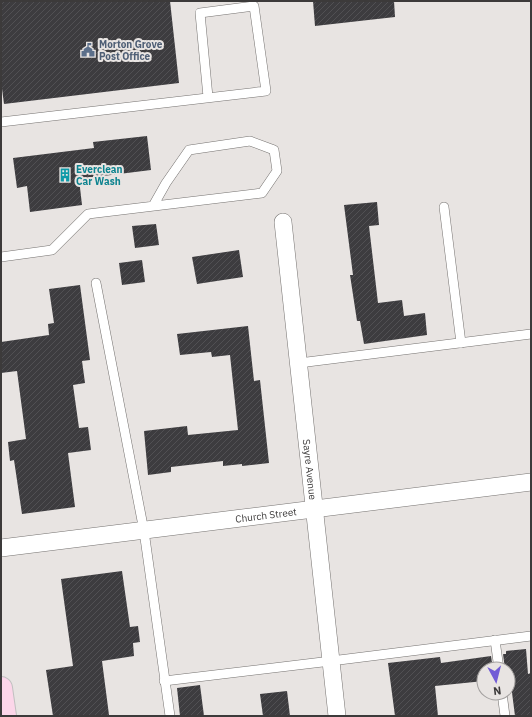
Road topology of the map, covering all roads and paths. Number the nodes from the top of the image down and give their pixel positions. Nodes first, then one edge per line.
1 (208, 97) junction
2 (1, 122) edge
3 (154, 206) junction
4 (444, 207) dead end
5 (283, 222) dead end
6 (1, 257) edge
7 (96, 283) dead end
8 (531, 334) edge
9 (461, 343) junction
10 (299, 363) junction
11 (531, 482) edge
12 (315, 509) junction
13 (144, 530) junction
14 (1, 548) edge
15 (531, 636) edge
16 (495, 640) junction
17 (331, 661) junction
18 (498, 661) edge
19 (164, 681) junction
20 (1, 688) edge
21 (503, 701) edge
22 (5, 716) edge
23 (170, 716) edge
24 (337, 716) edge
25 (505, 716) edge

1 - 1 lane
1 - 2 lane
3 - 3 lane
3 - 6 lane
4 - 9 lane
5 - 10 street, Sayre Avenue
7 - 13 lane
8 - 9 lane
9 - 10 lane
10 - 12 street, Sayre Avenue
11 - 12 street, Church Street
12 - 13 street, Church Street
12 - 17 street, Sayre Avenue
13 - 14 street, Church Street
13 - 19 lane
15 - 16 lane
16 - 17 lane
16 - 18 lane
17 - 19 lane
17 - 24 street, Sayre Avenue
19 - 23 lane
20 - 22 main road
21 - 25 lane

